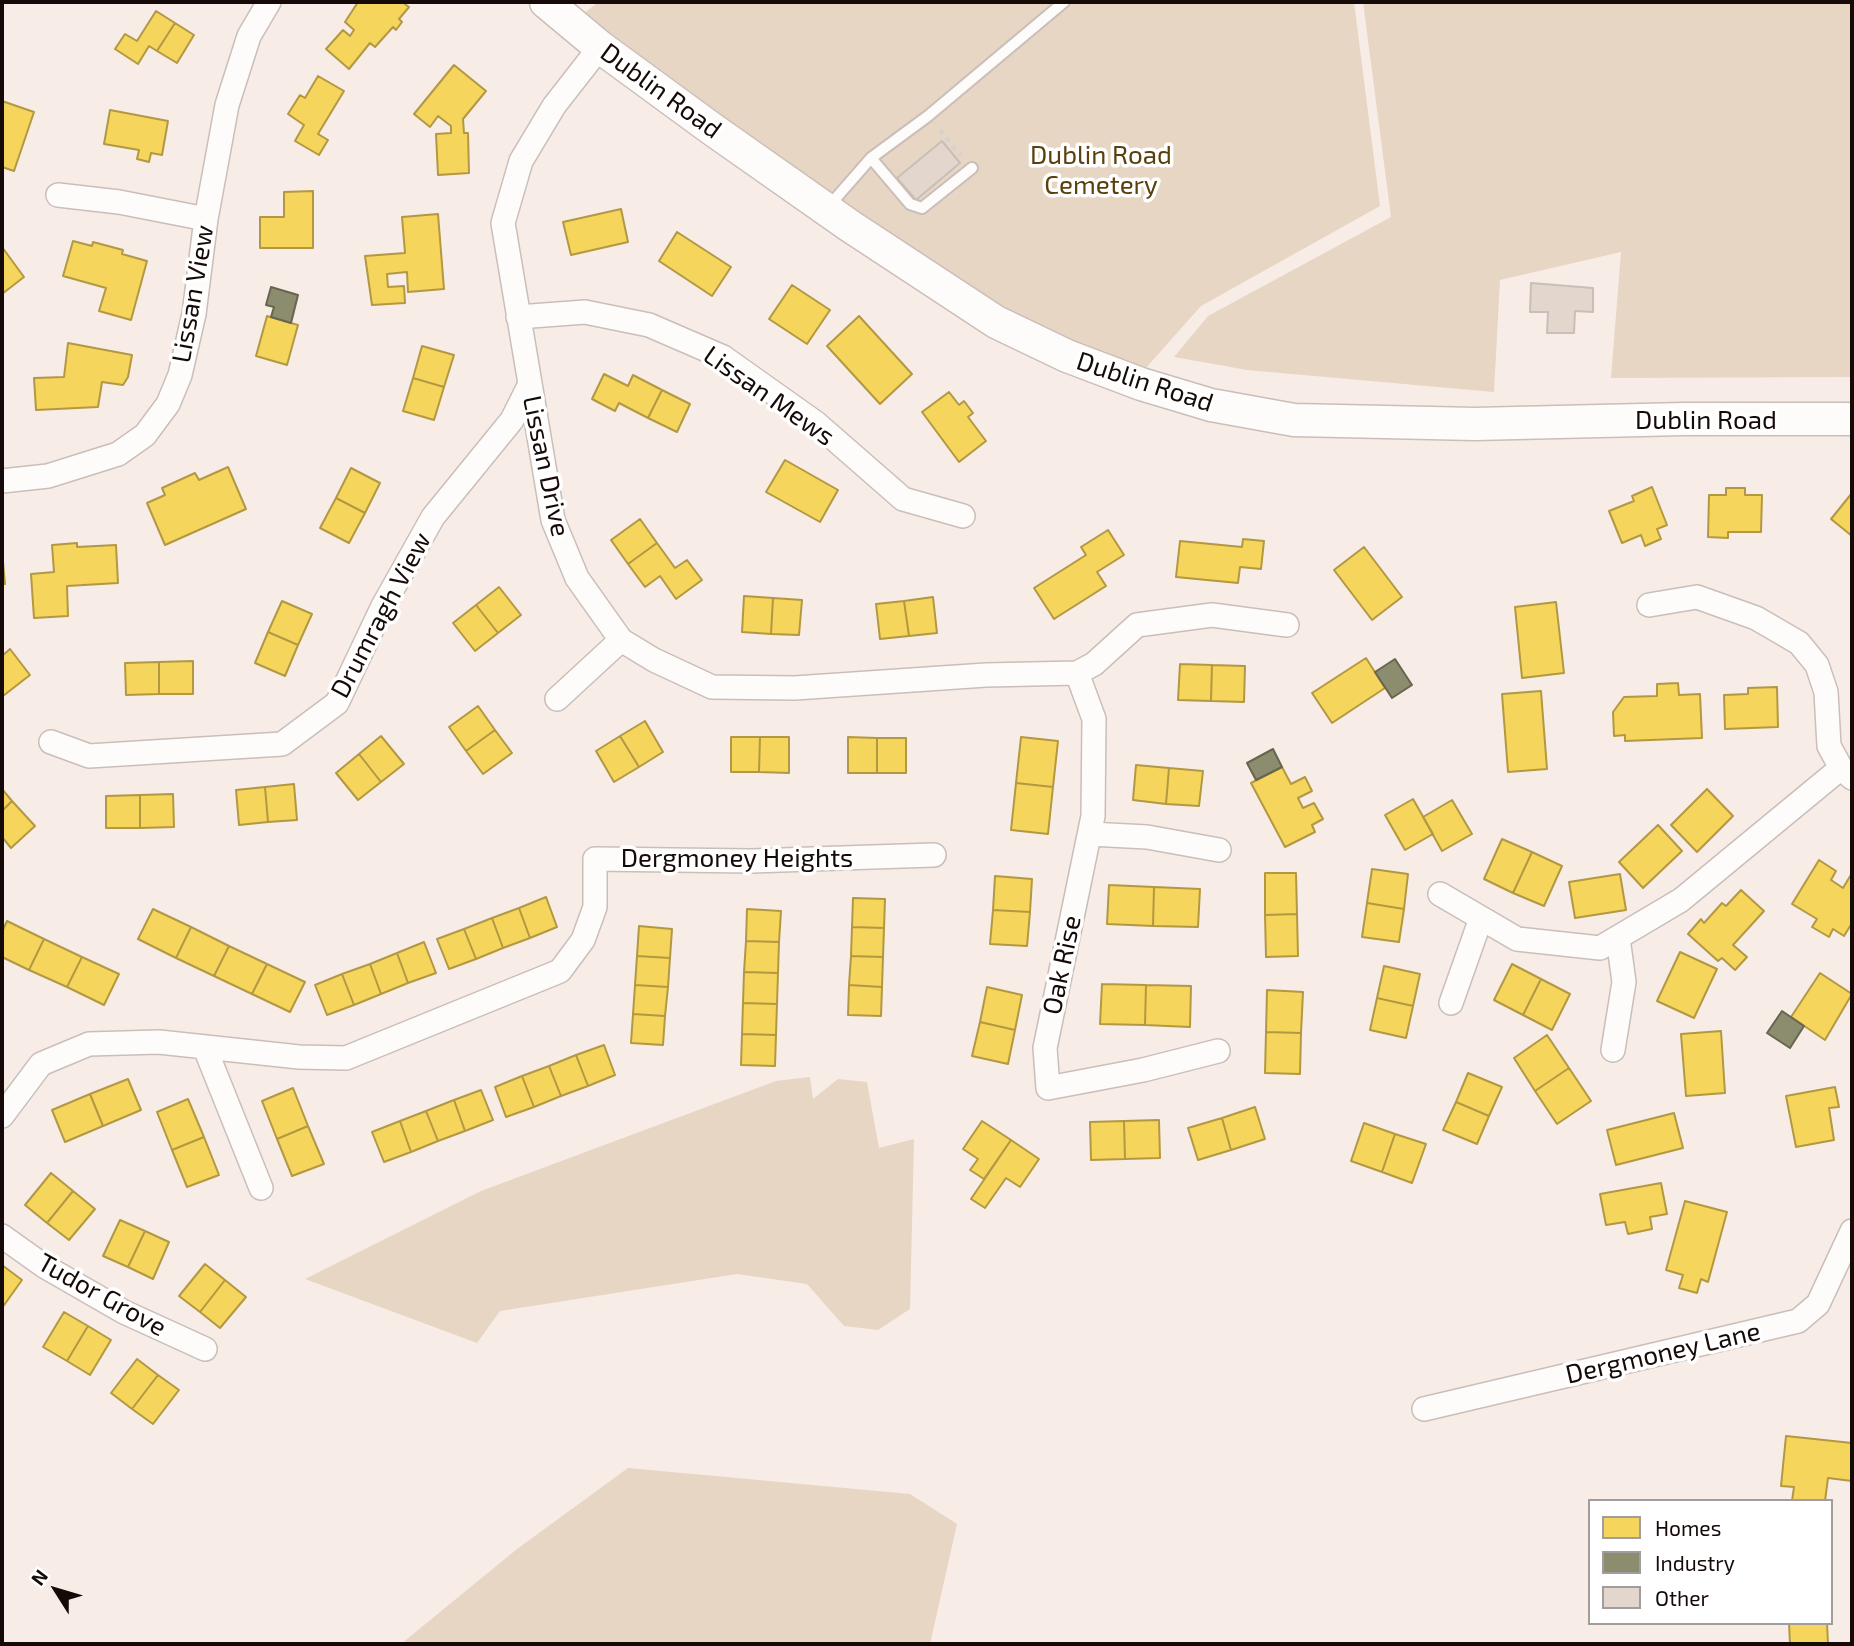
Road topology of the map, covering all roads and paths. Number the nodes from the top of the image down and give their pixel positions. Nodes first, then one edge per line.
1 (546, 2) edge
2 (1064, 2) edge
3 (262, 4) edge
4 (600, 47) junction
5 (928, 116) junction
6 (871, 158) junction
7 (972, 168) joint
8 (58, 195) dead end
9 (826, 209) junction
10 (206, 219) junction
11 (518, 317) junction
12 (529, 387) junction
13 (1852, 419) edge
14 (2, 481) edge
15 (963, 516) dead end
16 (1649, 605) dead end
17 (1287, 625) dead end
18 (621, 640) junction
19 (1077, 673) junction
20 (556, 699) dead end
21 (51, 742) dead end
22 (1847, 773) edge
23 (1090, 834) junction
24 (1219, 850) dead end
25 (934, 855) dead end
26 (1440, 894) dead end
27 (1480, 918) junction
28 (1618, 938) junction
29 (1451, 1003) dead end
30 (205, 1048) junction
31 (1614, 1050) dead end
32 (1218, 1051) dead end
33 (2, 1116) edge
34 (261, 1188) dead end
35 (1852, 1231) edge
36 (2, 1236) edge
37 (205, 1349) dead end
38 (1424, 1409) dead end

1 - 4 street, Dublin Road
2 - 5 lane
3 - 10 street, Lissan View
4 - 9 street, Dublin Road
4 - 11 street, Lissan Drive
5 - 6 lane
5 - 7 path
6 - 7 lane
6 - 9 lane
8 - 10 street
9 - 13 street, Dublin Road
10 - 14 street, Lissan View
11 - 12 street, Lissan Drive
11 - 15 street, Lissan Mews
12 - 18 street, Lissan Drive
12 - 21 street, Drumragh View
16 - 22 street
17 - 19 street
18 - 19 street, Lissan Drive
18 - 20 street
19 - 23 street, Oak Rise
22 - 28 street
23 - 24 street
23 - 32 street, Oak Rise
25 - 30 street, Dergmoney Heights
26 - 27 street
27 - 28 street
27 - 29 street
28 - 31 street
30 - 33 street, Dergmoney Heights
30 - 34 street
35 - 38 street, Dergmoney Lane
36 - 37 street, Tudor Grove

